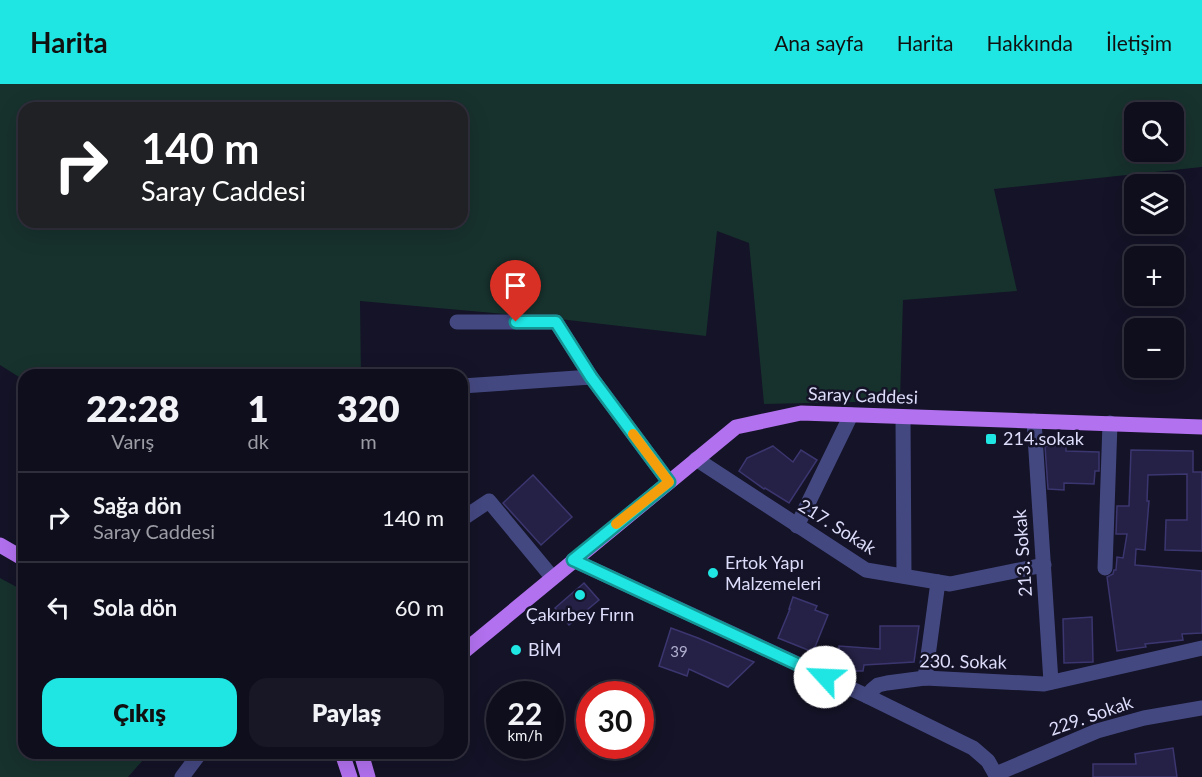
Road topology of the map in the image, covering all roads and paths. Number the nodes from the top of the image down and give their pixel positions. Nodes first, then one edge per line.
1 (457, 322) dead end
2 (591, 377) junction
3 (468, 386) edge
4 (851, 415) junction
5 (903, 417) junction
6 (1034, 421) junction
7 (1110, 423) junction
8 (1202, 427) edge
9 (696, 459) junction
10 (669, 482) junction
11 (468, 515) edge
12 (797, 526) junction
13 (0, 544) edge
14 (18, 555) edge
15 (573, 560) junction
16 (1044, 565) junction
17 (1105, 568) dead end
18 (904, 576) junction
19 (552, 577) junction
20 (938, 582) junction
21 (468, 647) edge
22 (1202, 648) edge
23 (925, 678) junction
24 (1052, 682) junction
25 (867, 696) junction
26 (1202, 708) edge
27 (196, 759) edge
28 (344, 759) edge
29 (363, 759) edge
30 (997, 776) edge
31 (182, 777) edge
32 (350, 777) edge
33 (368, 777) edge

1 - 2 street
2 - 3 street
2 - 10 street
4 - 5 main road, Saray Caddesi
4 - 9 main road, Saray Caddesi
4 - 12 street
5 - 6 main road, Saray Caddesi
5 - 18 street
6 - 7 main road, Saray Caddesi
6 - 16 street, 213. Sokak
7 - 8 main road, Saray Caddesi
7 - 17 street
9 - 10 main road, Saray Caddesi
9 - 12 street, 217. Sokak
10 - 15 main road, Saray Caddesi
11 - 19 street
12 - 18 street, 217. Sokak
13 - 14 main road
15 - 19 main road, Saray Caddesi
15 - 25 street
16 - 20 street, 217. Sokak
16 - 24 street, 213. Sokak
18 - 20 street, 217. Sokak
19 - 21 main road, Saray Caddesi
20 - 23 street
22 - 24 street, 230. Sokak
23 - 24 street, 230. Sokak
23 - 25 street, 230. Sokak
25 - 30 street
26 - 30 street, 229. Sokak
27 - 31 street
28 - 32 main road
29 - 33 main road

